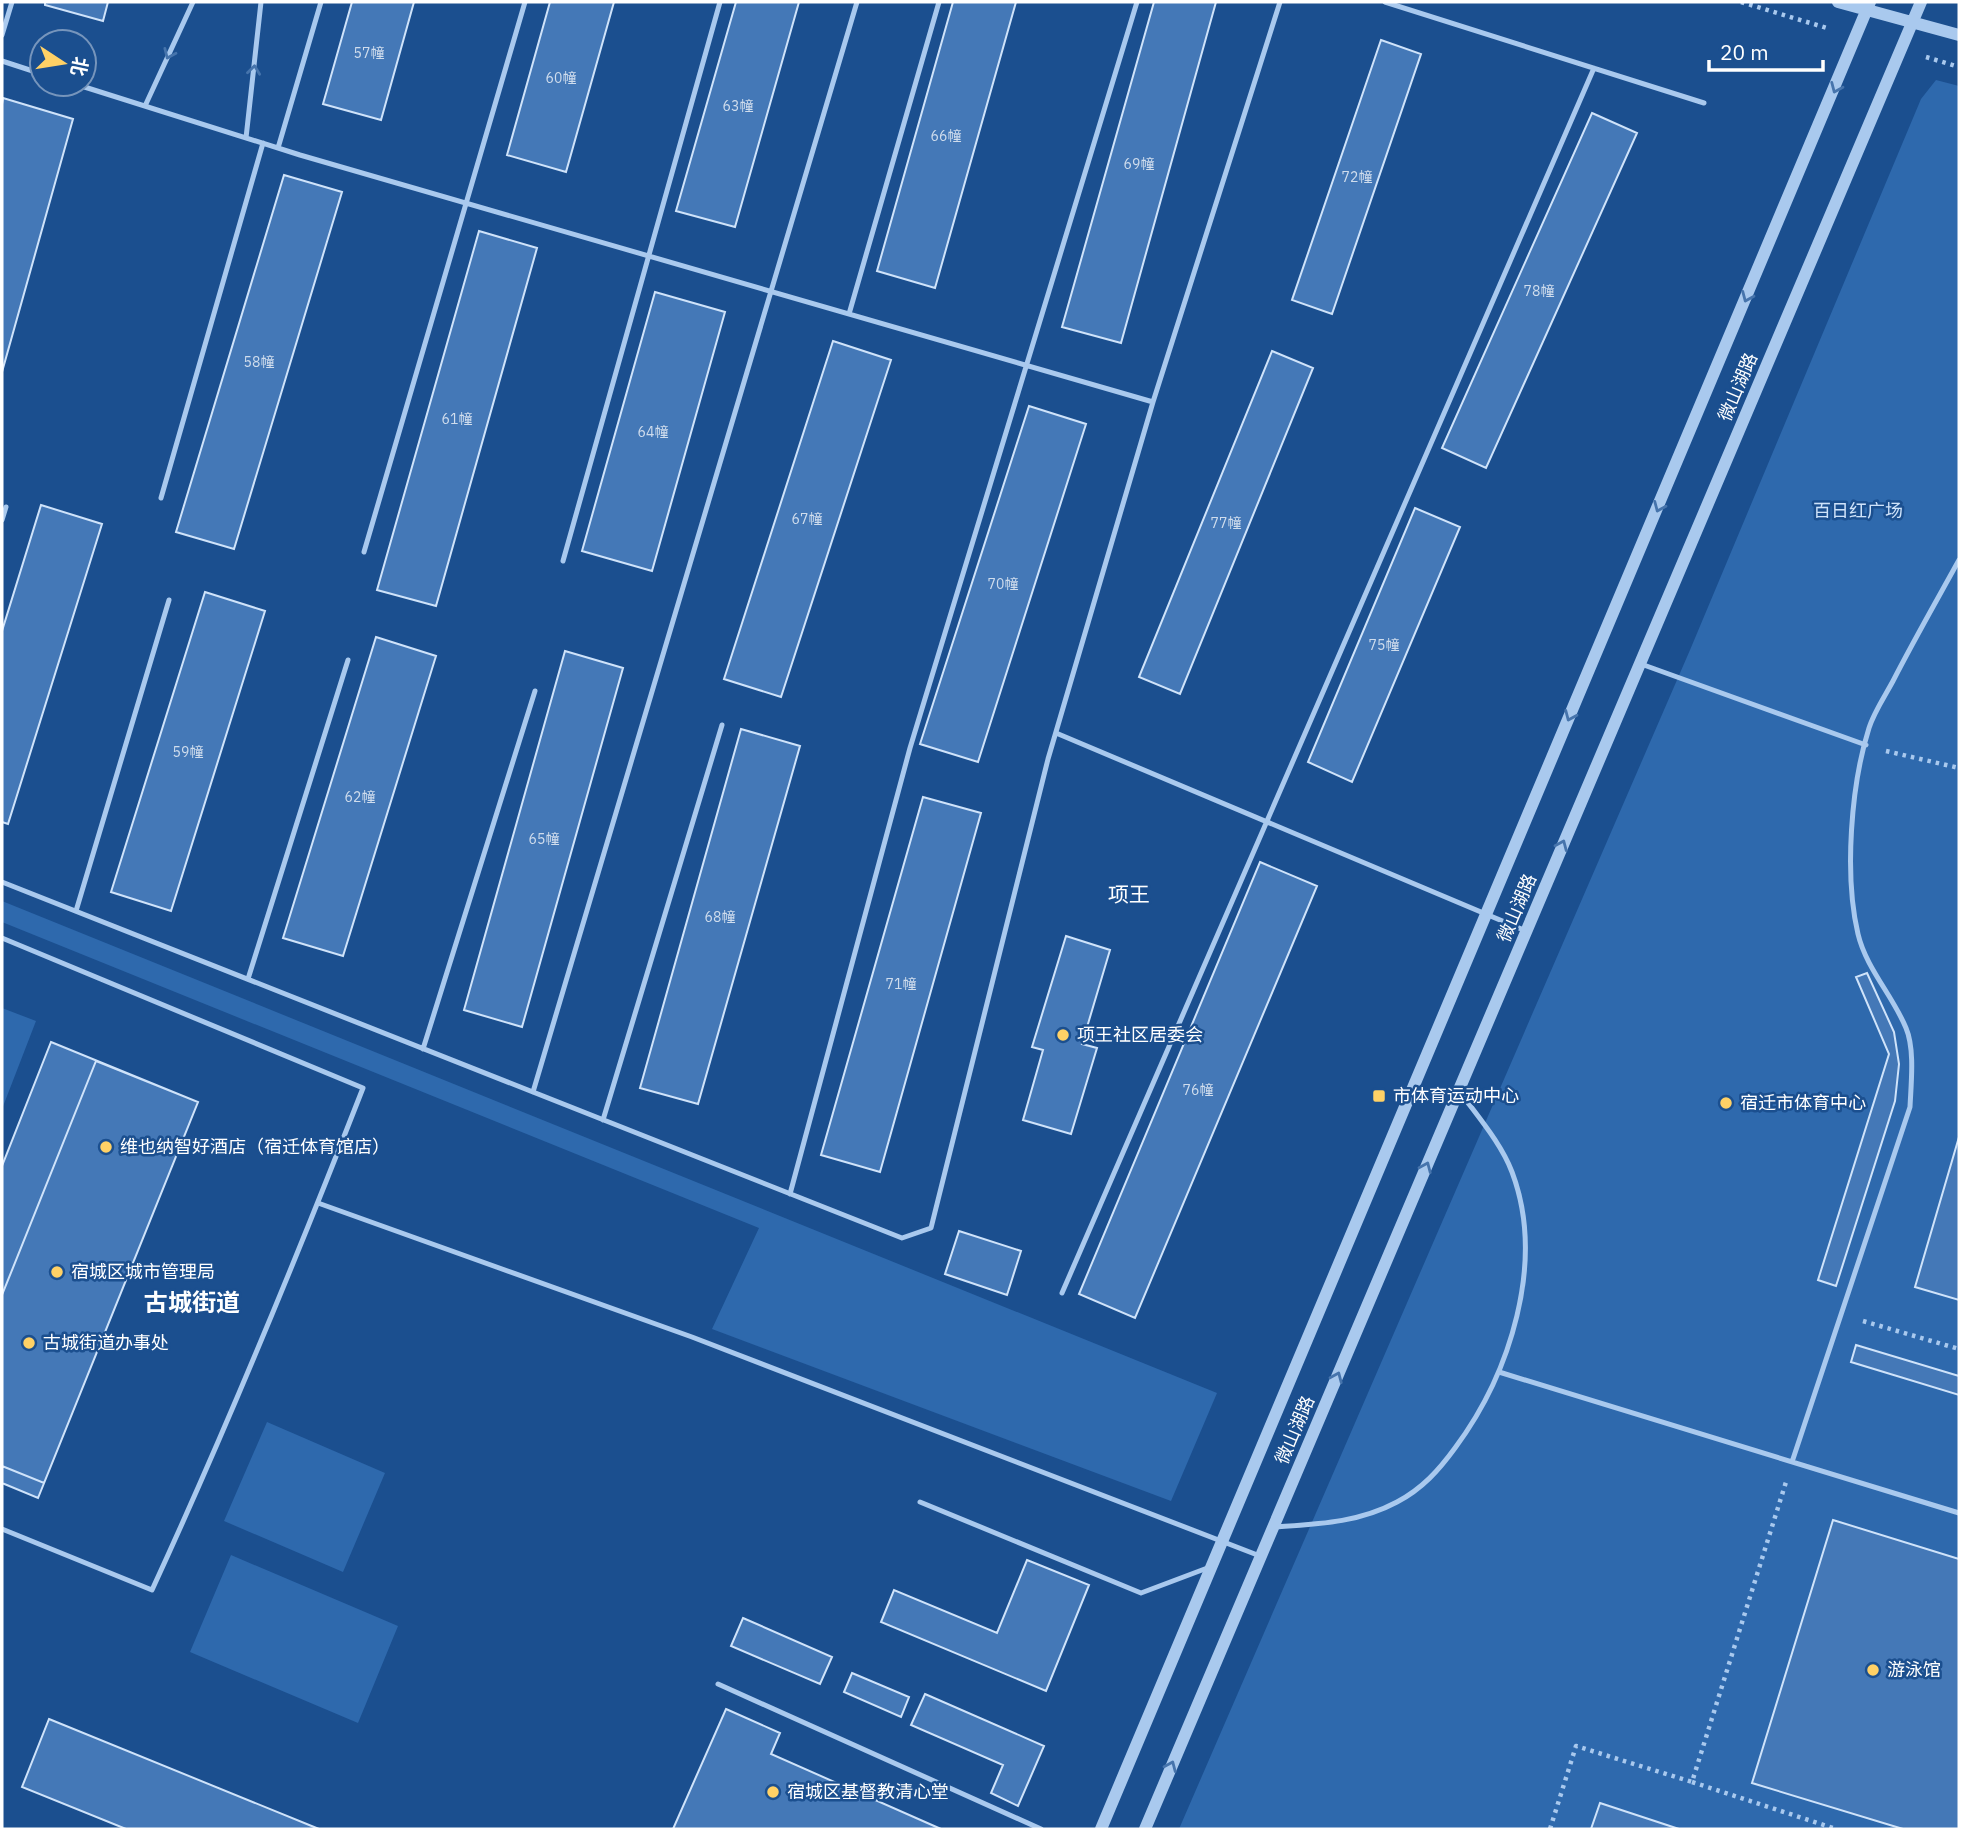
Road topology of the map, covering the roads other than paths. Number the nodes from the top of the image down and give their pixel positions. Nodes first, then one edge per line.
1 (12, 2) edge
2 (192, 2) edge
3 (261, 2) edge
4 (321, 2) edge
5 (525, 2) edge
6 (720, 2) edge
7 (857, 2) edge
8 (939, 2) edge
9 (1137, 2) edge
10 (1280, 2) edge
11 (1385, 2) edge
12 (1838, 2) edge
13 (1922, 2) edge
14 (1869, 6) edge
15 (1912, 22) junction
16 (2, 35) edge
17 (1959, 35) edge
18 (2, 61) edge
19 (1594, 68) junction
20 (28, 69) edge
21 (98, 91) edge
22 (1704, 103) dead end
23 (145, 106) junction
24 (246, 138) junction
25 (263, 143) junction
26 (278, 148) junction
27 (466, 203) junction
28 (650, 256) junction
29 (771, 292) junction
30 (849, 314) junction
31 (1026, 365) junction
32 (1153, 402) junction
33 (161, 498) dead end
34 (6, 507) dead end
35 (2, 520) edge
36 (364, 552) dead end
37 (1959, 560) edge
38 (563, 561) dead end
39 (169, 600) dead end
40 (348, 660) dead end
41 (1640, 663) junction
42 (535, 691) dead end
43 (722, 725) dead end
44 (1056, 733) junction
45 (1866, 745) junction
46 (1267, 822) junction
47 (2, 882) edge
48 (76, 911) junction
49 (1487, 915) junction
50 (1526, 931) junction
51 (2, 938) edge
52 (248, 979) junction
53 (423, 1049) junction
54 (1459, 1089) junction
55 (533, 1092) junction
56 (603, 1120) junction
57 (790, 1194) junction
58 (318, 1203) junction
59 (1062, 1293) dead end
60 (1499, 1372) junction
61 (1792, 1461) junction
62 (920, 1503) dead end
63 (1959, 1513) edge
64 (1273, 1527) junction
65 (2, 1529) edge
66 (1223, 1542) junction
67 (1261, 1556) junction
68 (1213, 1566) junction
69 (718, 1684) dead end
70 (1041, 1829) edge
71 (1101, 1829) edge
72 (1144, 1829) edge

1 - 16 lane
2 -> 23 lane
24 -> 3 lane
4 - 26 lane
5 - 27 lane
6 - 28 lane
7 - 29 lane
8 - 30 lane
9 - 31 lane
10 - 32 lane
11 - 19 lane
12 - 14 street
13 - 15 street, 微山湖路
14 - 15 street
14 -> 49 street, 微山湖路
15 - 17 street
15 - 41 street, 微山湖路
18 - 20 lane
19 - 22 lane
19 - 46 lane
21 - 23 lane
23 - 24 lane
24 - 25 lane
25 - 26 lane
25 - 33 lane
26 - 27 lane
27 - 28 lane
27 - 36 lane
28 - 29 lane
28 - 38 lane
29 - 30 lane
29 - 55 lane
30 - 31 lane
31 - 32 lane
31 - 57 lane
32 - 44 lane
34 - 35 lane
37 - 45 lane
39 - 48 lane
40 - 52 lane
41 - 45 lane
50 -> 41 street, 微山湖路
42 - 53 lane
43 - 56 lane
44 - 46 lane
44 - 57 lane
45 - 61 lane
46 - 49 lane
46 - 59 lane
47 - 48 lane
48 - 52 lane
49 - 50 lane
49 - 66 street, 微山湖路
50 - 54 street, 微山湖路
51 - 58 lane
52 - 53 lane
53 - 55 lane
54 - 60 lane
64 -> 54 street, 微山湖路
55 - 56 lane
56 - 57 lane
58 - 65 lane
58 - 66 lane
60 - 61 lane
60 - 64 lane
61 - 63 lane
62 - 68 lane
64 - 67 street, 微山湖路
66 - 67 lane
66 - 68 street, 微山湖路
72 -> 67 street, 微山湖路
68 - 71 street, 微山湖路
69 - 70 lane

